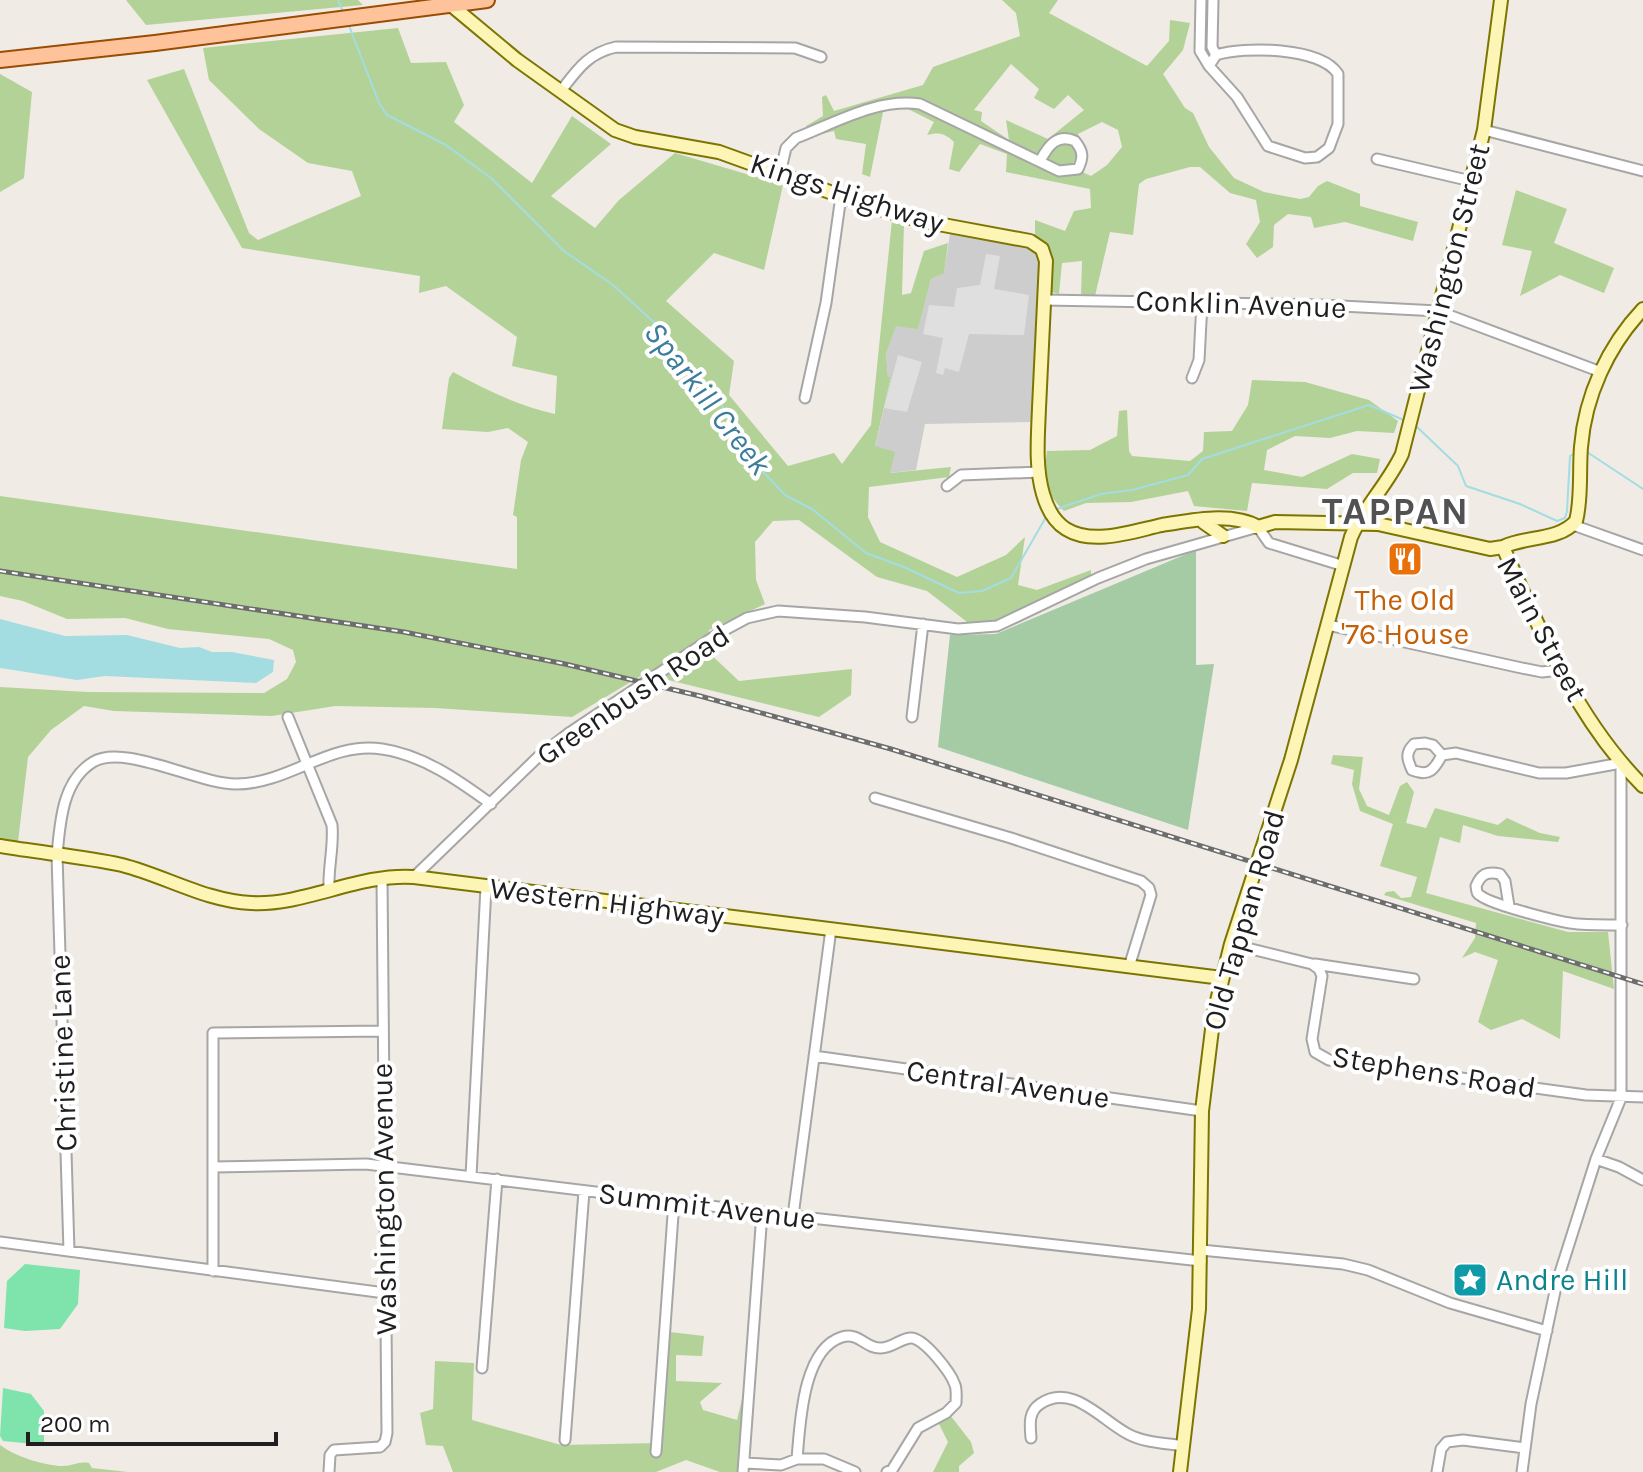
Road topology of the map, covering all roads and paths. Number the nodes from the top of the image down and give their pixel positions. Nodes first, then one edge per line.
1 (487, 0) edge
2 (1201, 0) edge
3 (1213, 0) edge
4 (1501, 0) edge
5 (447, 2) edge
6 (1216, 55) junction
7 (821, 57) dead end
8 (0, 60) edge
9 (1209, 66) junction
10 (560, 92) junction
11 (1484, 130) junction
12 (1377, 159) dead end
13 (1040, 161) junction
14 (1643, 171) edge
15 (780, 173) junction
16 (1471, 181) junction
17 (841, 196) junction
18 (1044, 300) junction
19 (1202, 302) junction
20 (1643, 309) edge
21 (1438, 311) junction
22 (1601, 372) junction
23 (1192, 378) dead end
24 (805, 398) dead end
25 (1040, 472) junction
26 (947, 486) dead end
27 (1196, 520) junction
28 (1358, 522) junction
29 (1573, 525) junction
30 (1258, 527) junction
31 (1223, 536) junction
32 (1503, 547) junction
33 (1643, 550) edge
34 (1344, 566) junction
35 (923, 624) junction
36 (1328, 625) junction
37 (1559, 670) junction
38 (288, 717) dead end
39 (912, 717) dead end
40 (1442, 755) dead end
41 (1621, 763) junction
42 (309, 764) junction
43 (1643, 786) edge
44 (875, 798) dead end
45 (491, 804) junction
46 (0, 846) edge
47 (57, 855) junction
48 (414, 877) junction
49 (382, 878) junction
50 (486, 887) junction
51 (329, 889) junction
52 (1509, 906) dead end
53 (1622, 925) junction
54 (831, 929) junction
55 (1231, 944) junction
56 (1312, 964) junction
57 (1129, 967) junction
58 (1222, 978) junction
59 (1414, 979) dead end
60 (383, 1031) junction
61 (814, 1056) junction
62 (1643, 1097) edge
63 (1621, 1098) junction
64 (1202, 1111) junction
65 (1596, 1159) junction
66 (213, 1167) junction
67 (384, 1168) junction
68 (471, 1176) junction
69 (497, 1179) junction
70 (1643, 1180) edge
71 (584, 1191) junction
72 (674, 1201) junction
73 (762, 1213) junction
74 (793, 1216) junction
75 (0, 1242) edge
76 (69, 1251) junction
77 (1201, 1256) junction
78 (213, 1271) junction
79 (385, 1293) junction
80 (1547, 1331) junction
81 (482, 1368) dead end
82 (1031, 1438) dead end
83 (565, 1440) dead end
84 (1183, 1446) junction
85 (1525, 1448) junction
86 (656, 1452) dead end
87 (797, 1459) junction
88 (744, 1468) edge
89 (329, 1472) edge
90 (855, 1472) edge
91 (887, 1472) edge
92 (1180, 1472) edge
93 (1437, 1472) edge
94 (1522, 1472) edge

1 - 5 main road
2 - 9 street
3 - 6 street
4 - 11 street, Washington Street
5 - 8 main road
5 - 10 street, Kings Highway
6 - 9 street
6 - 9 street
7 - 10 street
10 - 15 street, Kings Highway
11 - 14 street
11 - 16 street, Washington Street
12 - 16 street
13 - 13 street
13 - 15 street
15 - 17 street, Kings Highway
16 - 21 street, Washington Street
17 - 18 street, Kings Highway
17 - 24 street
18 - 19 street, Conklin Avenue
18 - 25 street, Kings Highway
19 - 21 street, Conklin Avenue
19 - 23 street
20 - 22 street
21 - 22 street, Conklin Avenue
21 - 28 street, Washington Street
22 - 29 street
25 - 26 street
25 - 27 street, Kings Highway
27 - 30 street, Kings Highway
27 - 31 street
28 - 30 street, Kings Highway
28 - 32 street, Main Street
28 - 34 street, Old Tappan Road
29 - 32 street
29 - 33 street
30 - 31 street, Greenbush Road
30 - 34 street
31 - 35 street, Greenbush Road
32 - 37 street, Main Street
34 - 36 street, Old Tappan Road
35 - 39 street
35 - 45 street, Greenbush Road
36 - 37 street
36 - 55 street, Old Tappan Road
37 - 41 street, Main Street
38 - 42 street
40 - 41 street
41 - 43 street, Main Street
41 - 53 street
42 - 45 street, Christine Lane
42 - 47 street, Christine Lane
42 - 51 street
44 - 57 street
45 - 48 street, Greenbush Road
46 - 47 street, Western Highway
47 - 51 street, Western Highway
47 - 76 street, Christine Lane
48 - 49 street, Western Highway
48 - 50 street, Western Highway
49 - 51 street, Western Highway
49 - 60 street, Washington Avenue
50 - 54 street, Western Highway
50 - 68 street
52 - 53 street
53 - 63 street
54 - 57 street, Western Highway
54 - 61 street
55 - 56 street
55 - 58 street, Old Tappan Road
56 - 59 street
56 - 63 street, Stephens Road
57 - 58 street, Western Highway
58 - 64 street, Old Tappan Road
60 - 66 street
60 - 67 street, Washington Avenue
61 - 64 street, Central Avenue
61 - 74 street
62 - 63 street
63 - 65 street
64 - 77 street, Old Tappan Road
65 - 70 street
65 - 80 street
66 - 67 street, Summit Avenue
66 - 78 street
67 - 68 street, Summit Avenue
67 - 79 street, Washington Avenue
68 - 69 street, Summit Avenue
69 - 71 street, Summit Avenue
69 - 81 street
71 - 72 street, Summit Avenue
71 - 83 street
72 - 73 street, Summit Avenue
72 - 86 street
73 - 74 street, Summit Avenue
73 - 88 street
74 - 77 street, Summit Avenue
75 - 76 street
76 - 78 street
77 - 80 street
77 - 84 street, Old Tappan Road
78 - 79 street
79 - 89 street, Washington Avenue
80 - 85 street
82 - 84 street
84 - 92 street, Old Tappan Road
85 - 93 street
85 - 94 street
87 - 88 street
87 - 90 street
87 - 91 street

